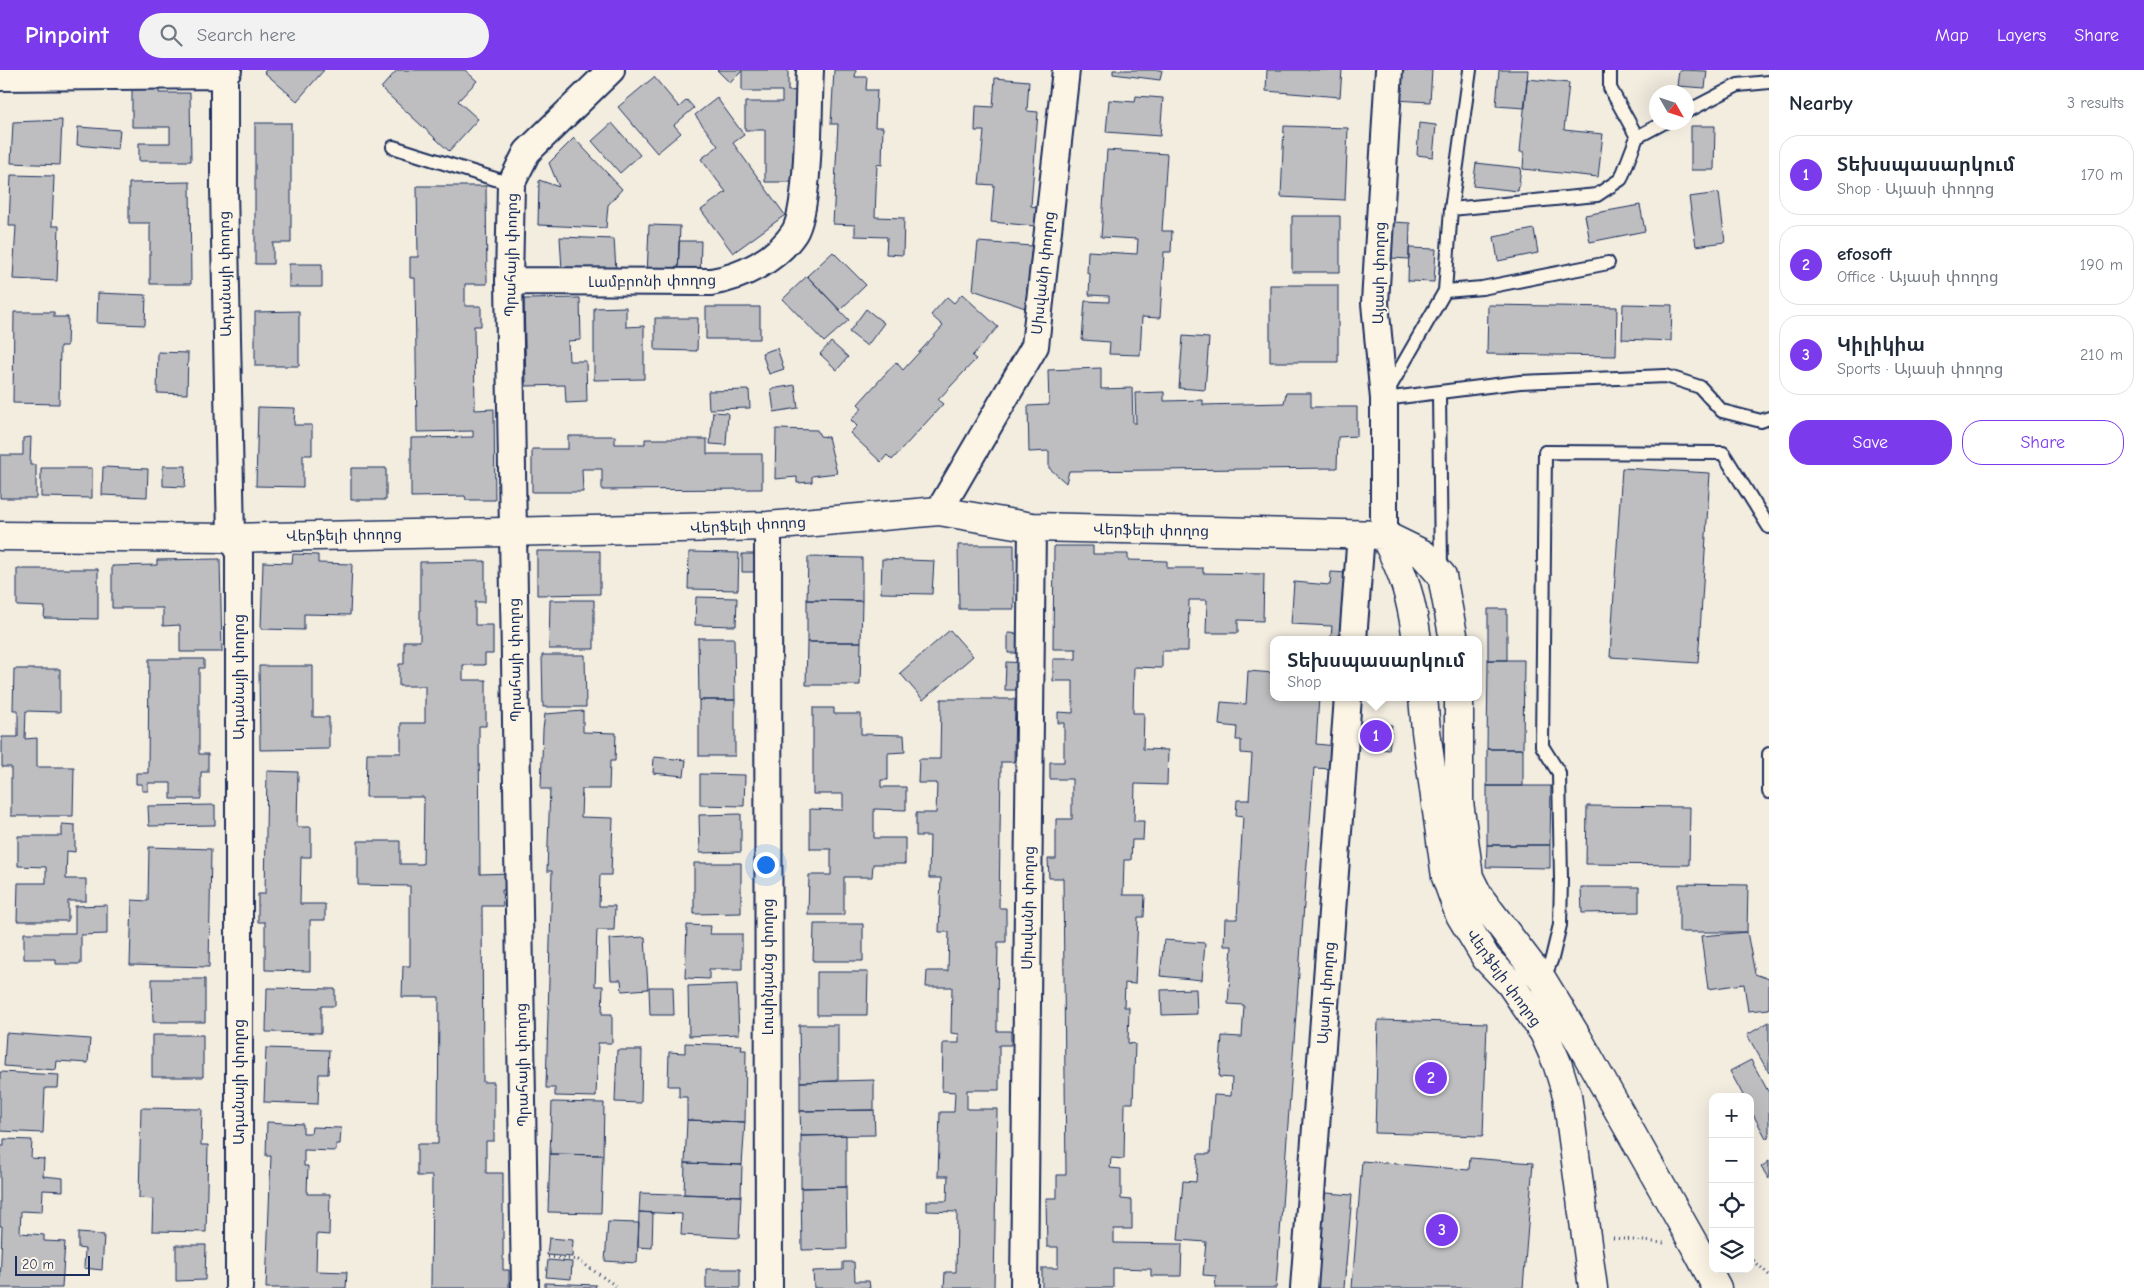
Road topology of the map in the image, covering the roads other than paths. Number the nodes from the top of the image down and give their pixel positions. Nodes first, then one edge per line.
1 (611, 70) edge
2 (810, 70) edge
3 (1066, 70) edge
4 (1389, 70) edge
5 (1470, 70) edge
6 (1610, 70) edge
7 (226, 72) edge
8 (0, 77) edge
9 (1769, 82) edge
10 (1694, 108) edge
11 (1650, 130) edge
12 (1637, 137) junction
13 (393, 146) dead end
14 (511, 184) junction
15 (1451, 209) junction
16 (1608, 263) dead end
17 (509, 281) junction
18 (1445, 291) junction
19 (1439, 392) junction
20 (1384, 399) junction
21 (1769, 418) edge
22 (939, 511) junction
23 (768, 526) junction
24 (1032, 527) junction
25 (1769, 527) edge
26 (513, 532) junction
27 (1372, 535) junction
28 (0, 536) edge
29 (231, 538) junction
30 (1441, 564) junction
31 (1354, 636) edge
32 (1416, 636) edge
33 (1453, 636) edge
34 (1348, 701) edge
35 (1423, 701) edge
36 (1459, 701) edge
37 (1769, 754) edge
38 (1769, 792) edge
39 (1543, 981) junction
40 (239, 1288) edge
41 (525, 1288) edge
42 (769, 1288) edge
43 (1024, 1288) edge
44 (1304, 1288) edge
45 (1593, 1288) edge
46 (1717, 1288) edge

1 - 14 street, Պրահայի փողոց
2 - 17 street, Լամբրոնի փողոց
3 - 22 street, Սիսվանի փողոց
4 - 20 street, Այասի փողոց
5 - 15 lane
6 - 12 lane
7 - 8 street
7 - 29 street, Ադանայի փողոց
9 - 10 lane
11 - 12 lane
12 - 15 lane
13 - 14 lane
14 - 17 street, Պրահայի փողոց
15 - 18 lane
16 - 18 lane
17 - 26 street, Պրահայի փողոց
18 - 20 lane
19 - 20 lane
19 - 21 lane
19 - 30 lane
20 - 27 street, Այասի փողոց
22 - 23 street, Վերֆելի փողոց
22 - 24 street, Վերֆելի փողոց
23 - 26 street, Վերֆելի փողոց
23 - 42 street, Լուսինյանց փողոց
24 - 27 street, Վերֆելի փողոց
24 - 43 street, Սիսվանի փողոց
25 - 39 lane
26 - 29 street, Վերֆելի փողոց
26 - 41 street, Պրահայի փողոց
27 - 30 street
27 - 31 street, Այասի փողոց
27 - 32 street
28 - 29 street, Վերֆելի փողոց
29 - 40 street, Ադանայի փողոց
30 - 33 street
34 - 44 street, Այասի փողոց
35 - 45 street, Վերֆելի փողոց
36 - 39 street
37 - 38 lane
39 - 46 street

